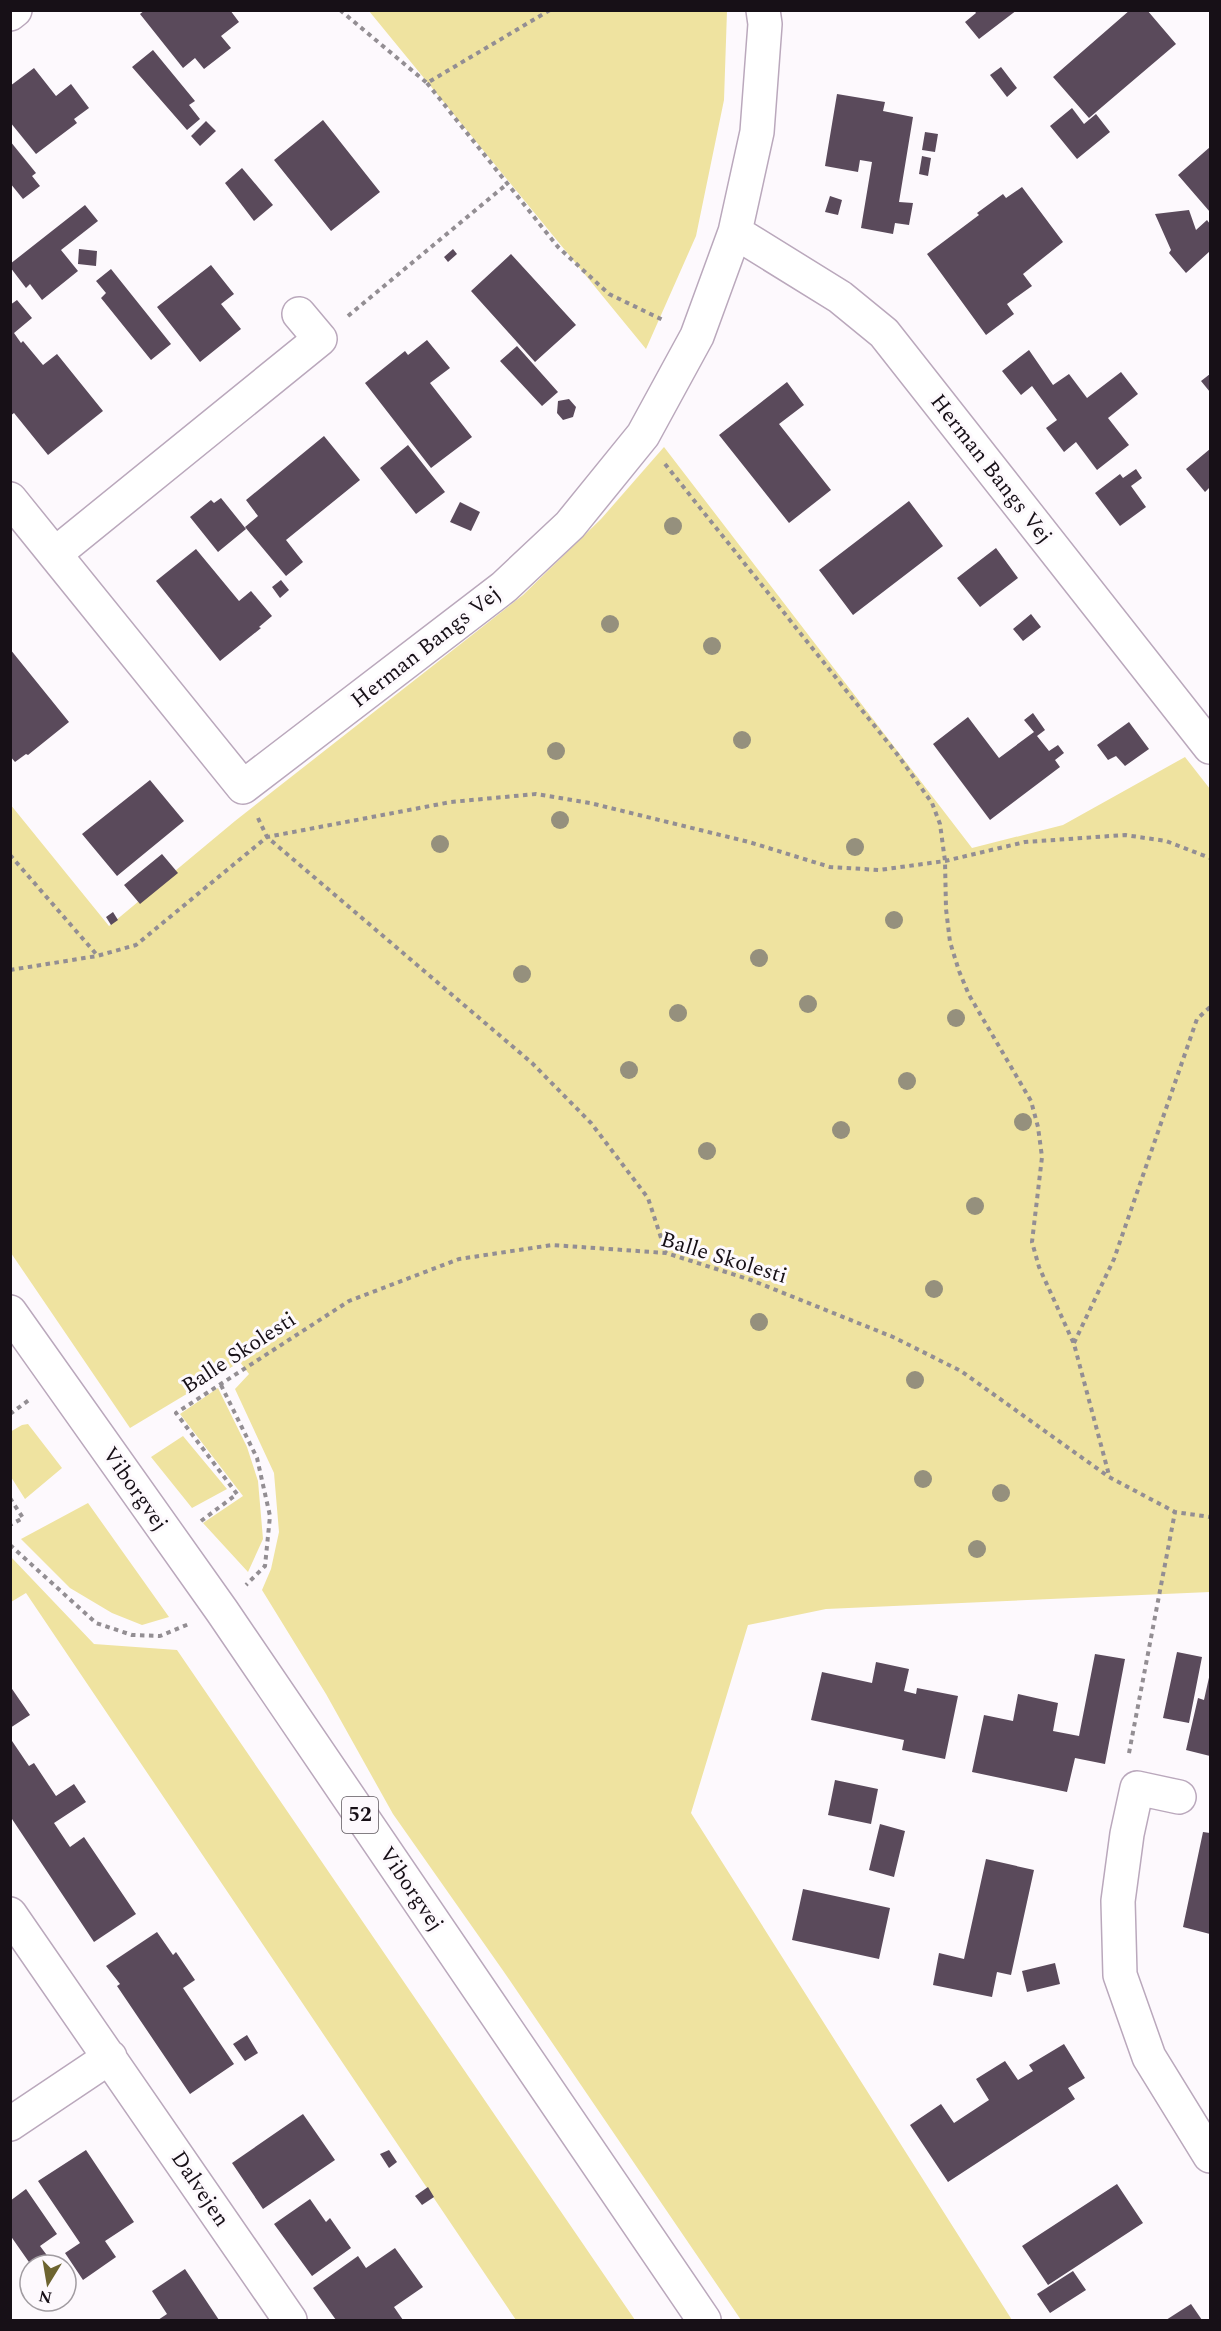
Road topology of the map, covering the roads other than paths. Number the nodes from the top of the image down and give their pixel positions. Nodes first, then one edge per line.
1 (15, 10) edge
2 (764, 10) edge
3 (10, 14) edge
4 (735, 232) junction
5 (299, 314) dead end
6 (10, 499) edge
7 (56, 554) junction
8 (1210, 747) edge
9 (10, 1312) edge
10 (1179, 1797) dead end
11 (10, 1914) edge
12 (110, 2057) junction
13 (10, 2124) edge
14 (1210, 2156) edge
15 (290, 2320) edge
16 (704, 2320) edge

1 - 3 street
2 - 4 street, Herman Bangs Vej
4 - 7 street, Herman Bangs Vej
4 - 8 street, Herman Bangs Vej
5 - 7 street
6 - 7 street
9 - 16 street, Viborgvej / 52
10 - 14 street
11 - 12 street, Dalvejen
12 - 13 street
12 - 15 street, Dalvejen

